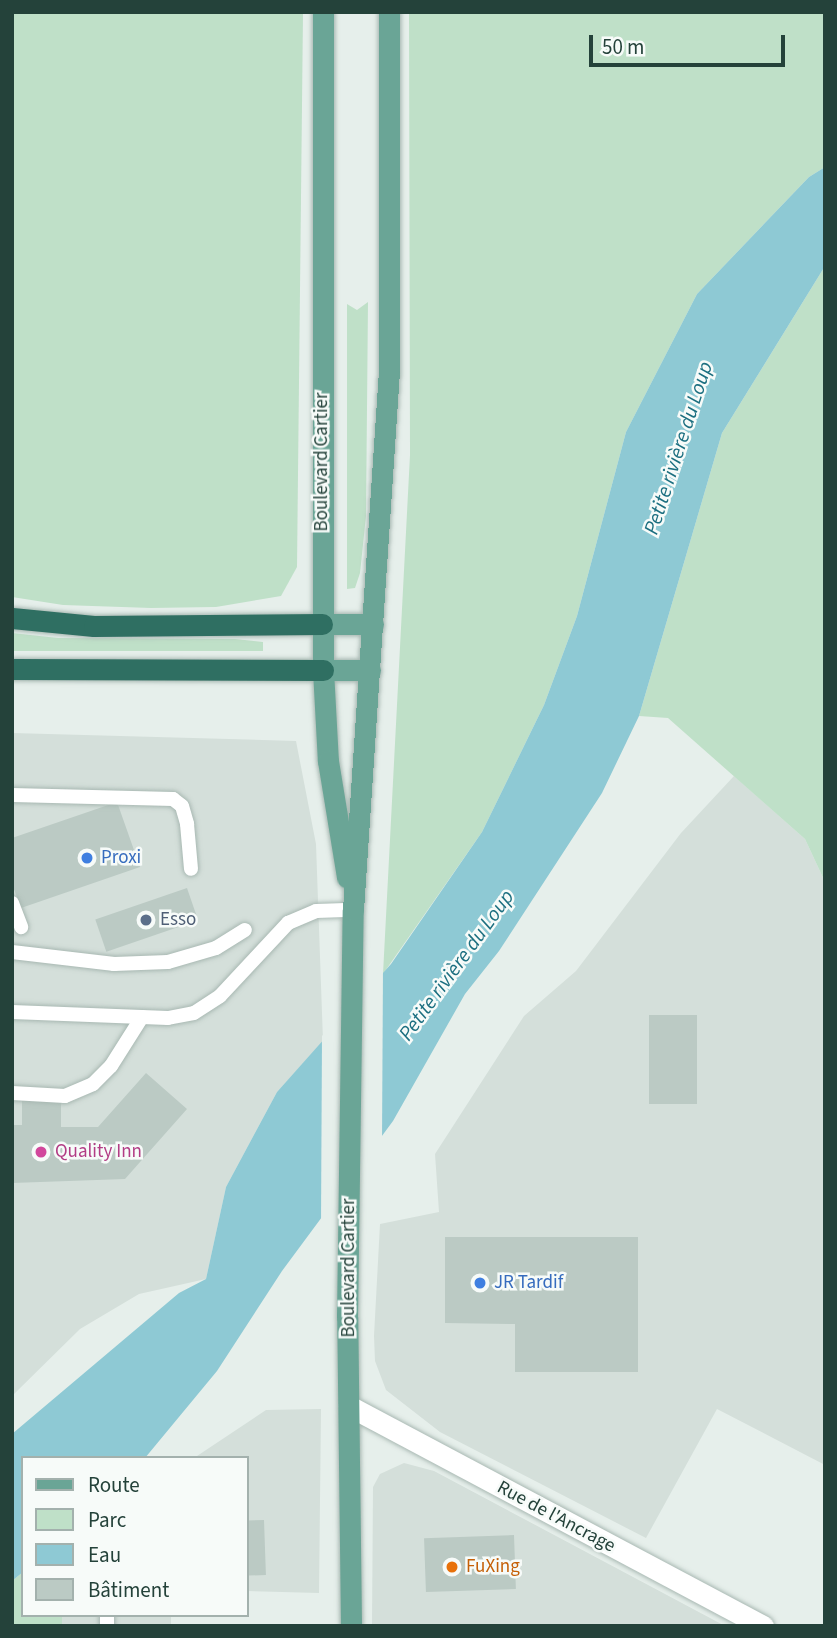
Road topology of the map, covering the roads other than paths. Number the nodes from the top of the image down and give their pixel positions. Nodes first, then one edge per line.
1 (323, 12) edge
2 (389, 12) edge
3 (12, 618) edge
4 (322, 624) junction
5 (373, 624) junction
6 (12, 669) edge
7 (323, 670) junction
8 (370, 670) junction
9 (12, 795) edge
10 (191, 869) dead end
11 (12, 903) edge
12 (353, 910) junction
13 (21, 928) dead end
14 (245, 930) dead end
15 (12, 952) edge
16 (12, 1012) edge
17 (142, 1017) junction
18 (12, 1093) edge
19 (349, 1406) junction
20 (351, 1626) edge
21 (763, 1626) edge

1 - 4 main road, Boulevard Cartier
2 - 5 main road, Boulevard Cartier
3 - 4 highway
4 - 5 main road
4 - 7 main road, Boulevard Cartier
5 - 8 main road, Boulevard Cartier
6 - 7 highway
7 - 8 main road
7 - 12 main road, Boulevard Cartier
8 - 12 main road, Boulevard Cartier
9 - 10 lane
11 - 13 lane
12 - 17 lane
12 - 19 main road, Boulevard Cartier
14 - 15 lane
16 - 17 lane
17 - 18 lane
19 - 20 main road, Boulevard Cartier
19 - 21 street, Rue de l'Ancrage

